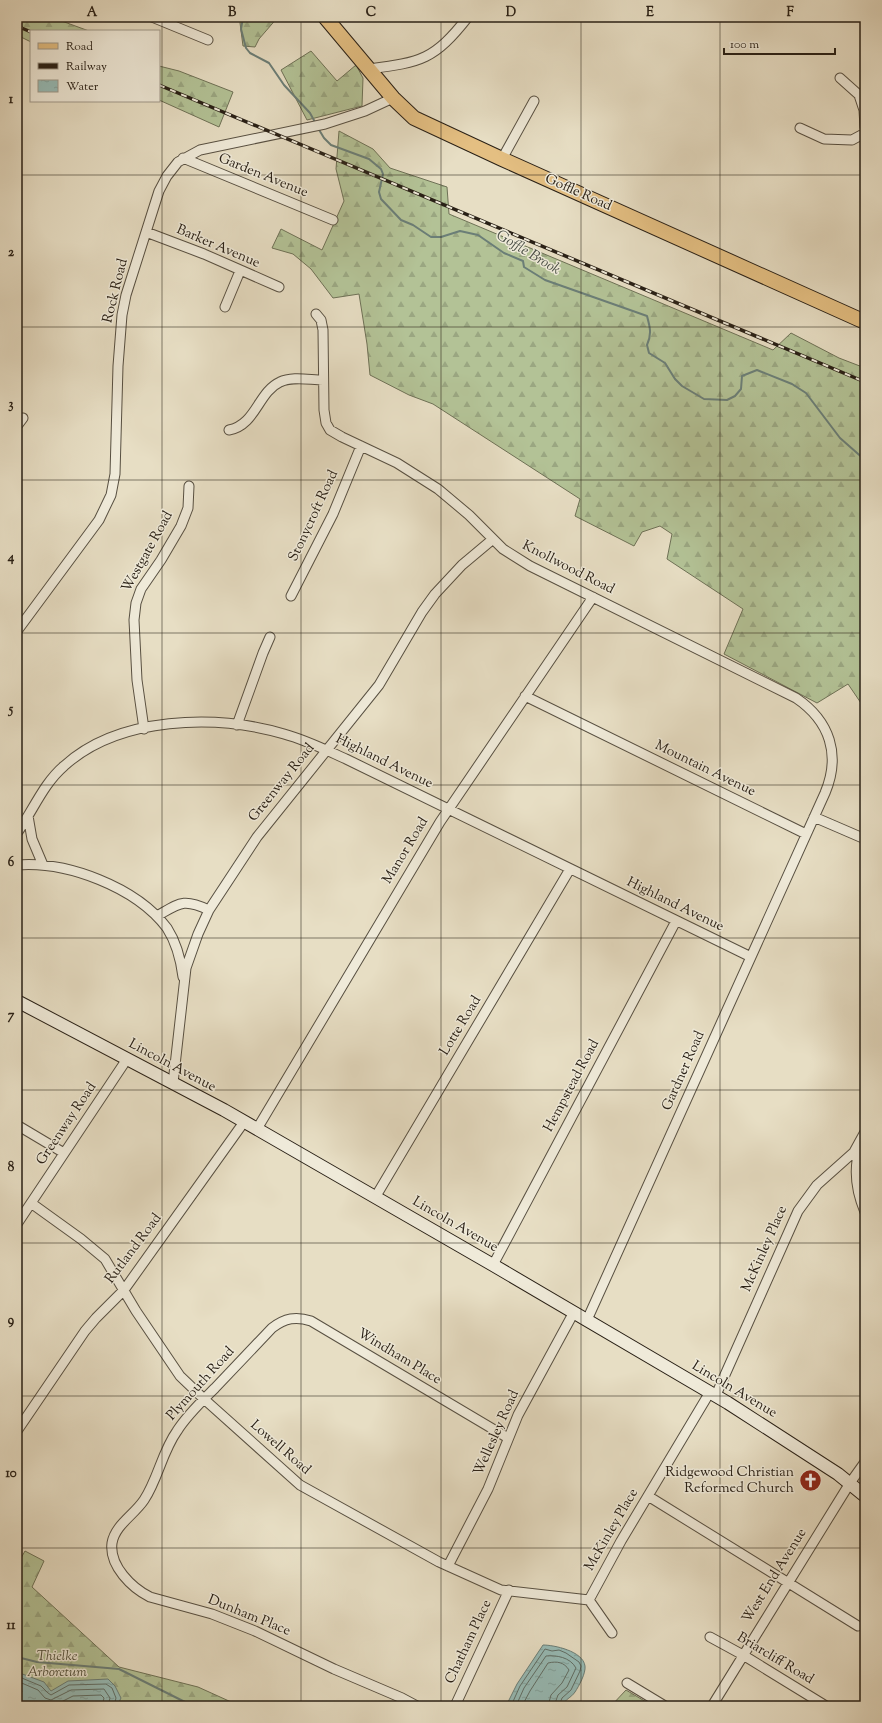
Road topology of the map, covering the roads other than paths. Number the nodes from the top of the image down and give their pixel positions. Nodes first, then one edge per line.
1 (152, 17) edge
2 (325, 17) edge
3 (468, 17) edge
4 (208, 40) dead end
5 (369, 69) junction
6 (840, 78) dead end
7 (393, 98) junction
8 (534, 101) dead end
9 (865, 127) edge
10 (800, 128) dead end
11 (865, 133) edge
12 (183, 158) junction
13 (502, 159) junction
14 (333, 220) dead end
15 (146, 232) junction
16 (240, 271) junction
17 (279, 287) dead end
18 (225, 306) dead end
19 (316, 314) dead end
20 (865, 322) edge
21 (323, 380) junction
22 (23, 418) dead end
23 (17, 426) edge
24 (229, 430) dead end
25 (361, 446) junction
26 (189, 486) dead end
27 (493, 539) junction
28 (291, 596) dead end
29 (592, 597) junction
30 (17, 631) edge
31 (270, 637) dead end
32 (525, 696) junction
33 (237, 725) junction
34 (144, 728) junction
35 (326, 750) junction
36 (448, 809) junction
37 (28, 816) junction
38 (814, 817) junction
39 (17, 833) edge
40 (806, 834) junction
41 (865, 838) edge
42 (17, 865) edge
43 (43, 865) junction
44 (570, 869) junction
45 (209, 910) junction
46 (157, 916) junction
47 (676, 921) junction
48 (751, 957) junction
49 (184, 989) junction
50 (17, 1001) edge
51 (127, 1059) junction
52 (173, 1083) junction
53 (244, 1122) junction
54 (17, 1125) edge
55 (257, 1129) junction
56 (865, 1133) edge
57 (64, 1153) junction
58 (376, 1196) junction
59 (31, 1203) junction
60 (865, 1212) edge
61 (17, 1224) edge
62 (493, 1265) junction
63 (124, 1290) junction
64 (574, 1312) junction
65 (587, 1320) junction
66 (272, 1328) joint
67 (713, 1394) junction
68 (204, 1399) junction
69 (17, 1431) edge
70 (508, 1438) junction
71 (865, 1462) edge
72 (850, 1483) junction
73 (648, 1496) junction
74 (865, 1496) edge
75 (122, 1525) joint
76 (448, 1566) junction
77 (788, 1582) junction
78 (509, 1590) junction
79 (589, 1600) junction
80 (858, 1626) dead end
81 (612, 1633) dead end
82 (710, 1637) dead end
83 (743, 1655) junction
84 (626, 1682) dead end
85 (417, 1706) edge
86 (455, 1706) edge
87 (665, 1706) edge
88 (712, 1706) edge
89 (826, 1706) edge

1 - 4 street
2 - 5 main road, Goffle Road
3 - 5 street
5 - 7 main road, Goffle Road
6 - 9 street
7 - 12 street, Rock Road
7 - 13 main road, Goffle Road
8 - 13 street
10 - 11 street
12 - 14 street, Garden Avenue
12 - 15 street, Rock Road
13 - 20 main road, Goffle Road
15 - 16 street, Barker Avenue
15 - 30 street, Rock Road
16 - 17 street, Barker Avenue
16 - 18 street
19 - 21 street, Knollwood Road
21 - 24 street
21 - 25 street, Knollwood Road
22 - 23 street
25 - 27 street, Knollwood Road
25 - 28 street, Stonycroft Road
26 - 34 street, Westgate Road
27 - 29 street, Knollwood Road
27 - 35 street, Greenway Road
29 - 32 street, Manor Road
29 - 38 street, Knollwood Road
31 - 33 street
32 - 36 street, Manor Road
32 - 40 street, Mountain Avenue
33 - 34 street, Highland Avenue
33 - 35 street, Highland Avenue
34 - 37 street, Highland Avenue
35 - 36 street, Highland Avenue
35 - 45 street, Greenway Road
36 - 44 street, Highland Avenue
36 - 55 street, Manor Road
37 - 39 street, Highland Avenue
37 - 43 street
38 - 40 street
38 - 41 street
40 - 48 street, Gardner Road
42 - 43 street
43 - 46 street
44 - 47 street, Highland Avenue
44 - 58 street, Lotte Road
45 - 46 street
45 - 49 street, Greenway Road
46 - 49 street
47 - 48 street, Highland Avenue
47 - 62 street, Hempstead Road
48 - 65 street, Gardner Road
49 - 52 street, Greenway Road
50 - 51 main road, Lincoln Avenue
51 - 52 main road, Lincoln Avenue
51 - 57 street, Greenway Road
52 - 53 main road, Lincoln Avenue
53 - 55 main road, Lincoln Avenue
53 - 63 street, Rutland Road
54 - 57 street
55 - 58 main road, Lincoln Avenue
56 - 60 street
56 - 67 street, McKinley Place
57 - 59 street, Greenway Road
58 - 62 main road, Lincoln Avenue
59 - 61 street, Greenway Road
59 - 63 street, Lowell Road
62 - 64 main road, Lincoln Avenue
63 - 68 street, Lowell Road
63 - 69 street, Rutland Road
64 - 65 main road, Lincoln Avenue
64 - 70 street, Wellesley Road
65 - 67 main road, Lincoln Avenue
66 - 68 street, Plymouth Road
66 - 70 street, Windham Place
67 - 72 main road, Lincoln Avenue
67 - 73 street, McKinley Place
68 - 75 street, Plymouth Road
68 - 76 street, Lowell Road
70 - 76 street, Wellesley Road
71 - 72 street, West End Avenue
72 - 74 main road, Lincoln Avenue
72 - 77 street, West End Avenue
73 - 77 street
73 - 79 street, McKinley Place
75 - 85 street, Dunham Place
76 - 78 street, Lowell Road
77 - 80 street
77 - 83 street, West End Avenue
78 - 79 street, Lowell Road
78 - 86 street, Chatham Place
79 - 81 street
82 - 83 street, Briarcliff Road
83 - 88 street, West End Avenue
83 - 89 street, Briarcliff Road
84 - 87 street

